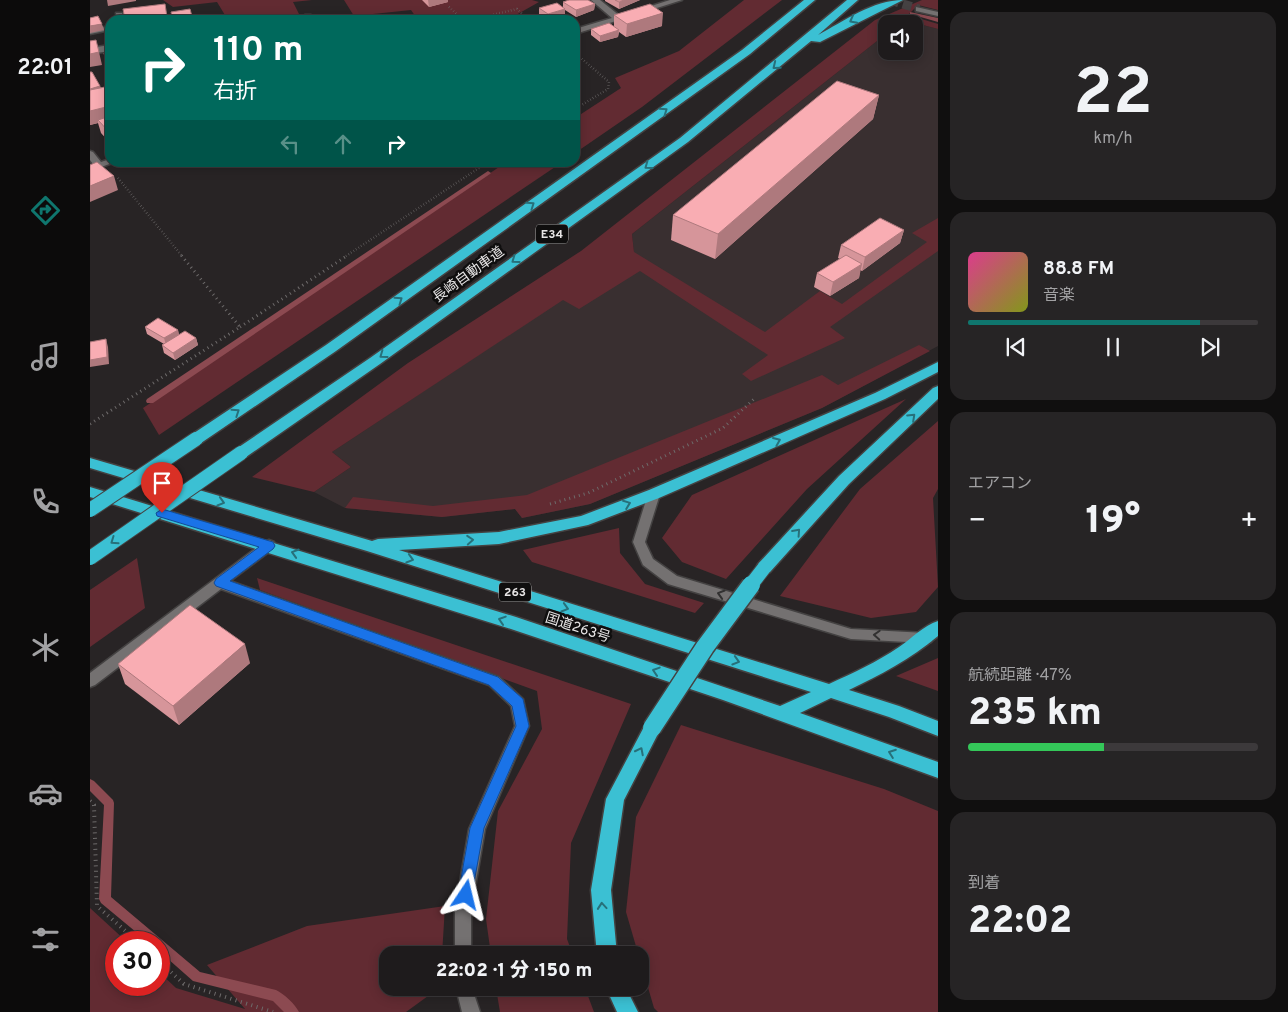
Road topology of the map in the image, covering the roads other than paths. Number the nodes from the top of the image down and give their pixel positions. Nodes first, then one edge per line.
1 (594, 0) edge
2 (803, 0) edge
3 (810, 0) edge
4 (853, 0) edge
5 (898, 0) edge
6 (673, 1) edge
7 (919, 9) tunnel mouth
8 (938, 14) edge
9 (619, 19) junction
10 (105, 29) edge
11 (580, 31) edge
12 (90, 32) edge
13 (105, 49) edge
14 (90, 51) edge
15 (746, 52) junction
16 (791, 53) junction
17 (90, 154) edge
18 (105, 164) edge
19 (93, 168) edge
20 (938, 366) edge
21 (938, 391) edge
22 (90, 463) edge
23 (90, 492) edge
24 (654, 494) junction
25 (90, 510) edge
26 (269, 546) junction
27 (369, 546) junction
28 (90, 558) edge
29 (220, 583) junction
30 (932, 632) edge
31 (90, 680) edge
32 (829, 691) junction
33 (782, 713) junction
34 (938, 729) edge
35 (938, 770) edge
36 (463, 946) edge
37 (606, 946) edge
38 (466, 996) edge
39 (620, 996) edge
40 (471, 1012) edge
41 (628, 1012) edge

1 - 9 street
2 - 15 highway
3 - 15 highway, 長崎自動車道 / E34
4 - 16 highway, 長崎自動車道 / E34
5 -> 16 highway
6 - 9 street
7 - 8 street
9 - 11 street
10 - 12 street
13 - 14 street
25 -> 15 highway, 長崎自動車道 / E34, bridge
16 -> 28 highway, 長崎自動車道 / E34, bridge
17 - 19 street
18 - 19 street
24 -> 20 highway
37 -> 21 highway, bridge
22 -> 27 highway, 国道263号 / 263
23 - 26 highway, 国道263号 / 263
27 -> 24 highway
30 -> 24 street
26 - 29 street
33 -> 26 highway, 国道263号 / 263
27 -> 32 highway, 国道263号 / 263
29 - 31 street
29 - 36 street
30 - 32 highway
32 - 33 highway
32 - 34 highway, 国道263号 / 263
35 -> 33 highway, 国道263号 / 263
38 - 40 street
39 - 41 highway

